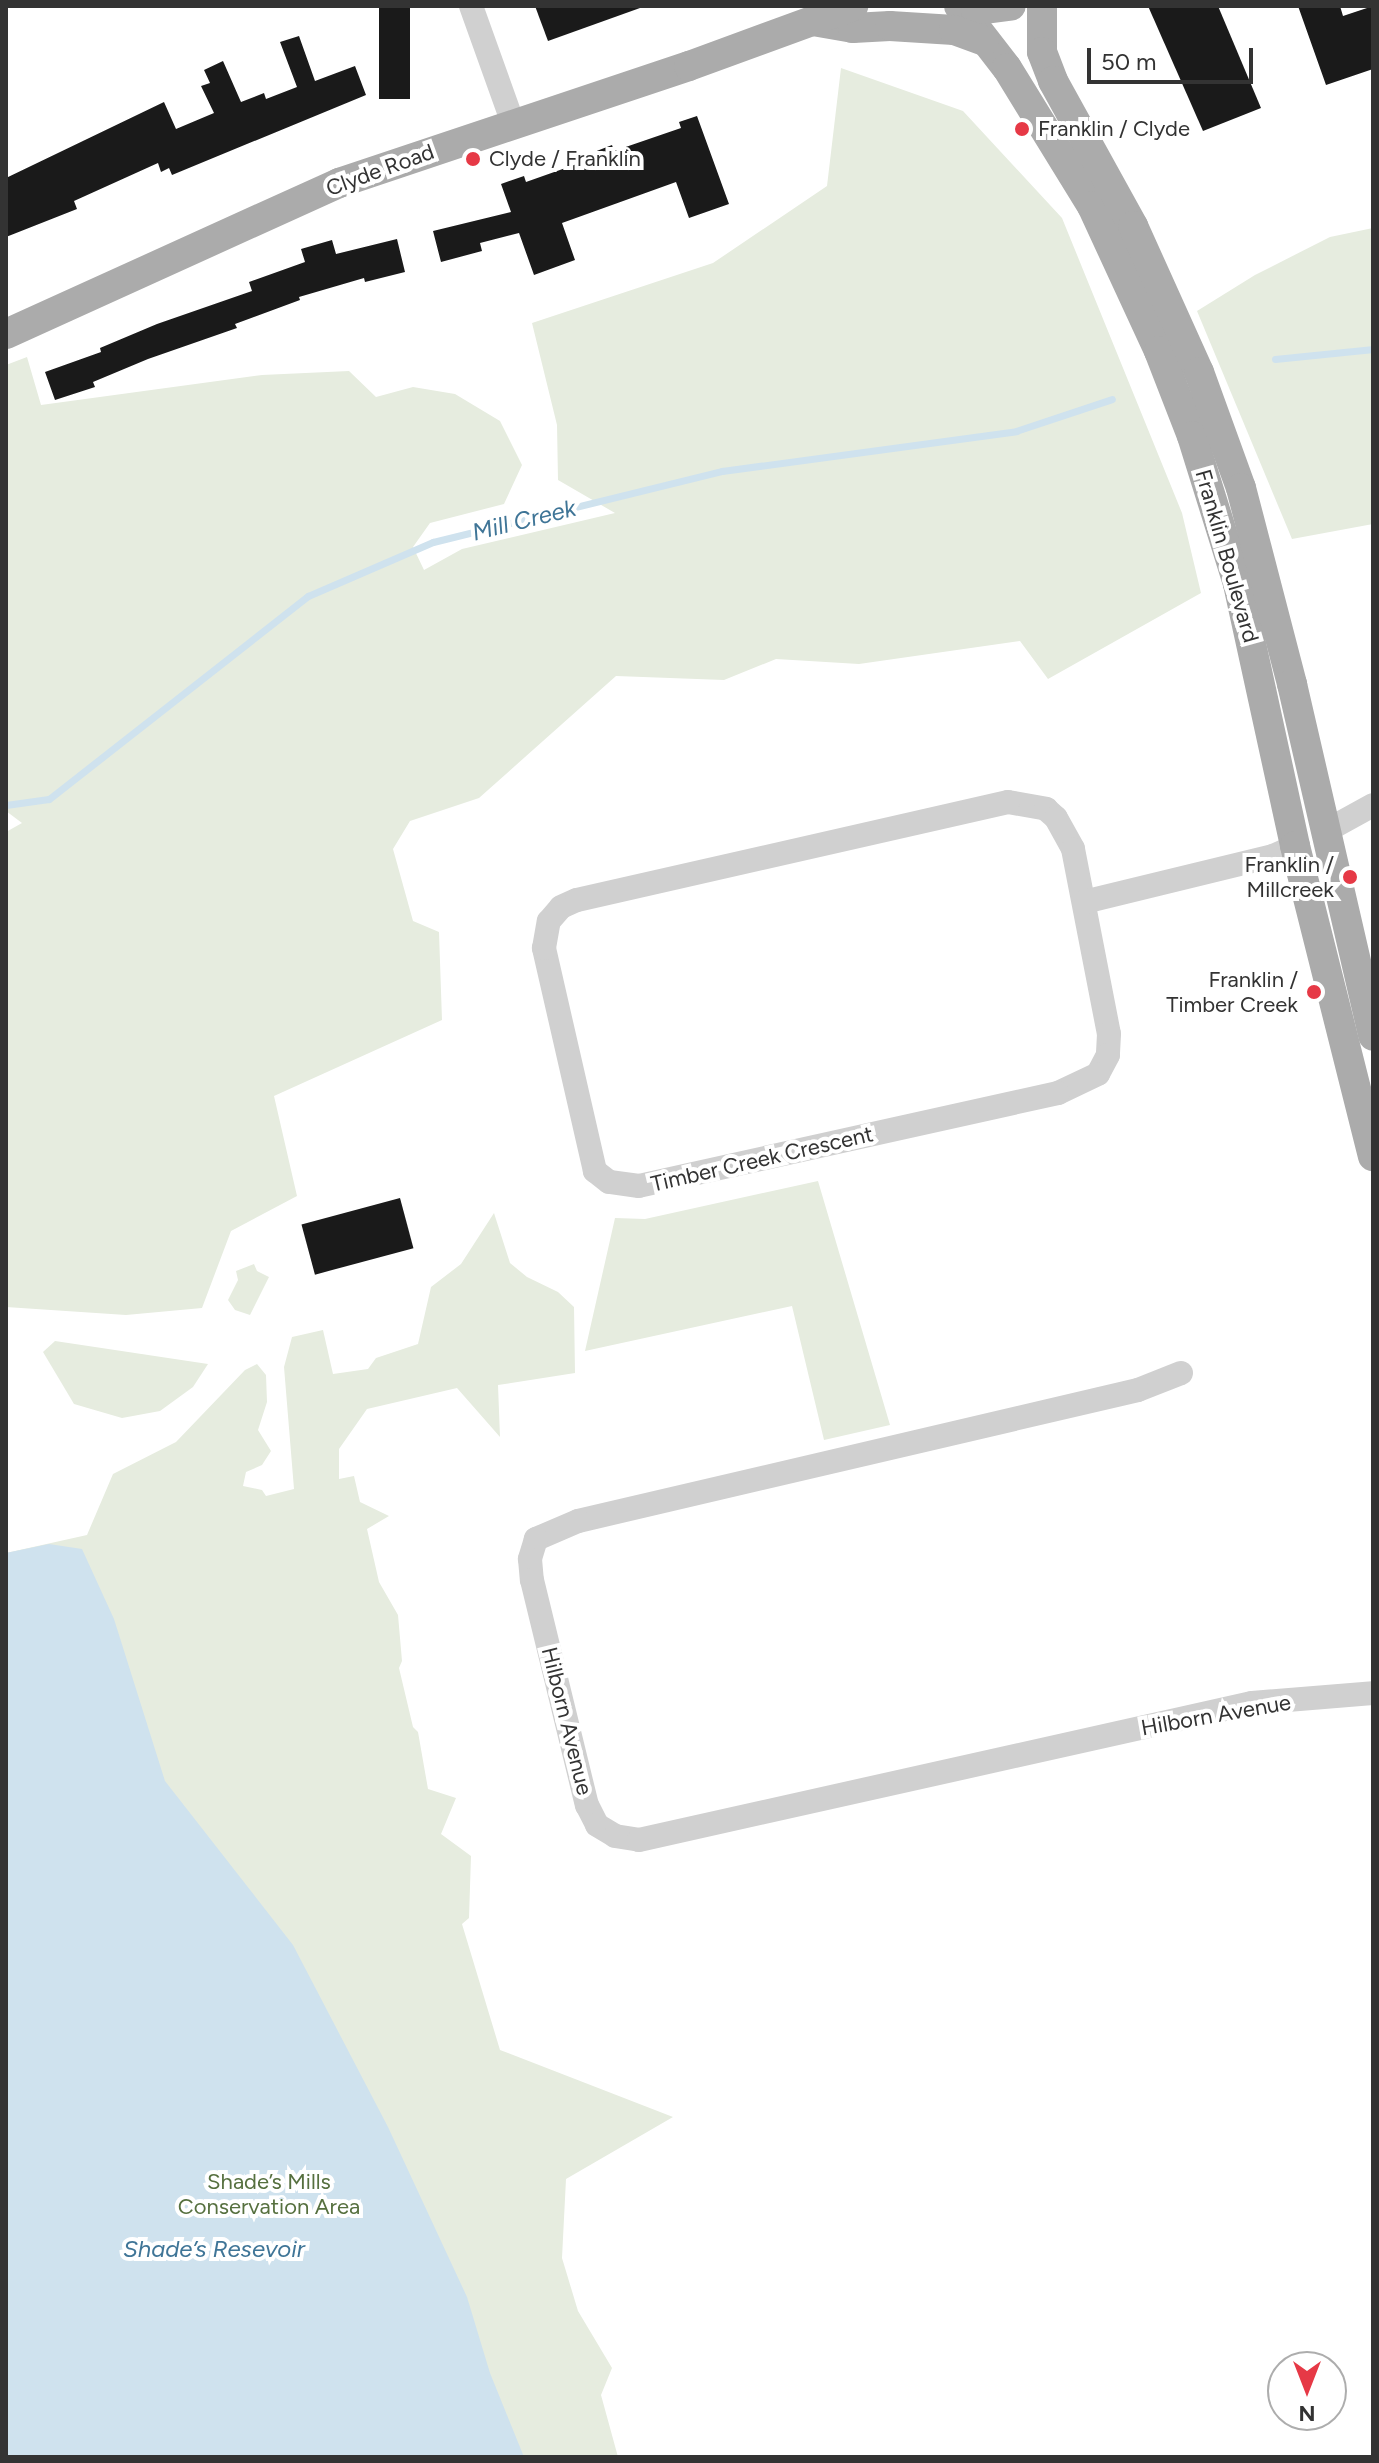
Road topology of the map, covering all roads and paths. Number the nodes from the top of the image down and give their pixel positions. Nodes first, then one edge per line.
1 (471, 6) edge
2 (853, 6) edge
3 (960, 6) edge
4 (1011, 6) edge
5 (1042, 6) edge
6 (817, 13) edge
7 (984, 41) junction
8 (513, 123) junction
9 (6, 334) edge
10 (1373, 805) edge
11 (1324, 832) junction
12 (1295, 846) junction
13 (1084, 902) junction
14 (1373, 1036) edge
15 (1373, 1156) edge
16 (1181, 1373) dead end
17 (1373, 1693) edge

1 - 8 street
2 - 6 main road, Clyde Road
3 - 4 main road
3 - 7 main road, Franklin Boulevard
5 - 11 main road, Franklin Boulevard
6 - 7 main road
6 - 8 main road, Clyde Road
7 - 12 main road, Franklin Boulevard
8 - 9 main road, Clyde Road
10 - 11 street
11 - 14 main road, Franklin Boulevard
12 - 13 street
12 - 15 main road, Franklin Boulevard
13 - 13 street, Timber Creek Crescent
16 - 17 street, Hilborn Avenue

